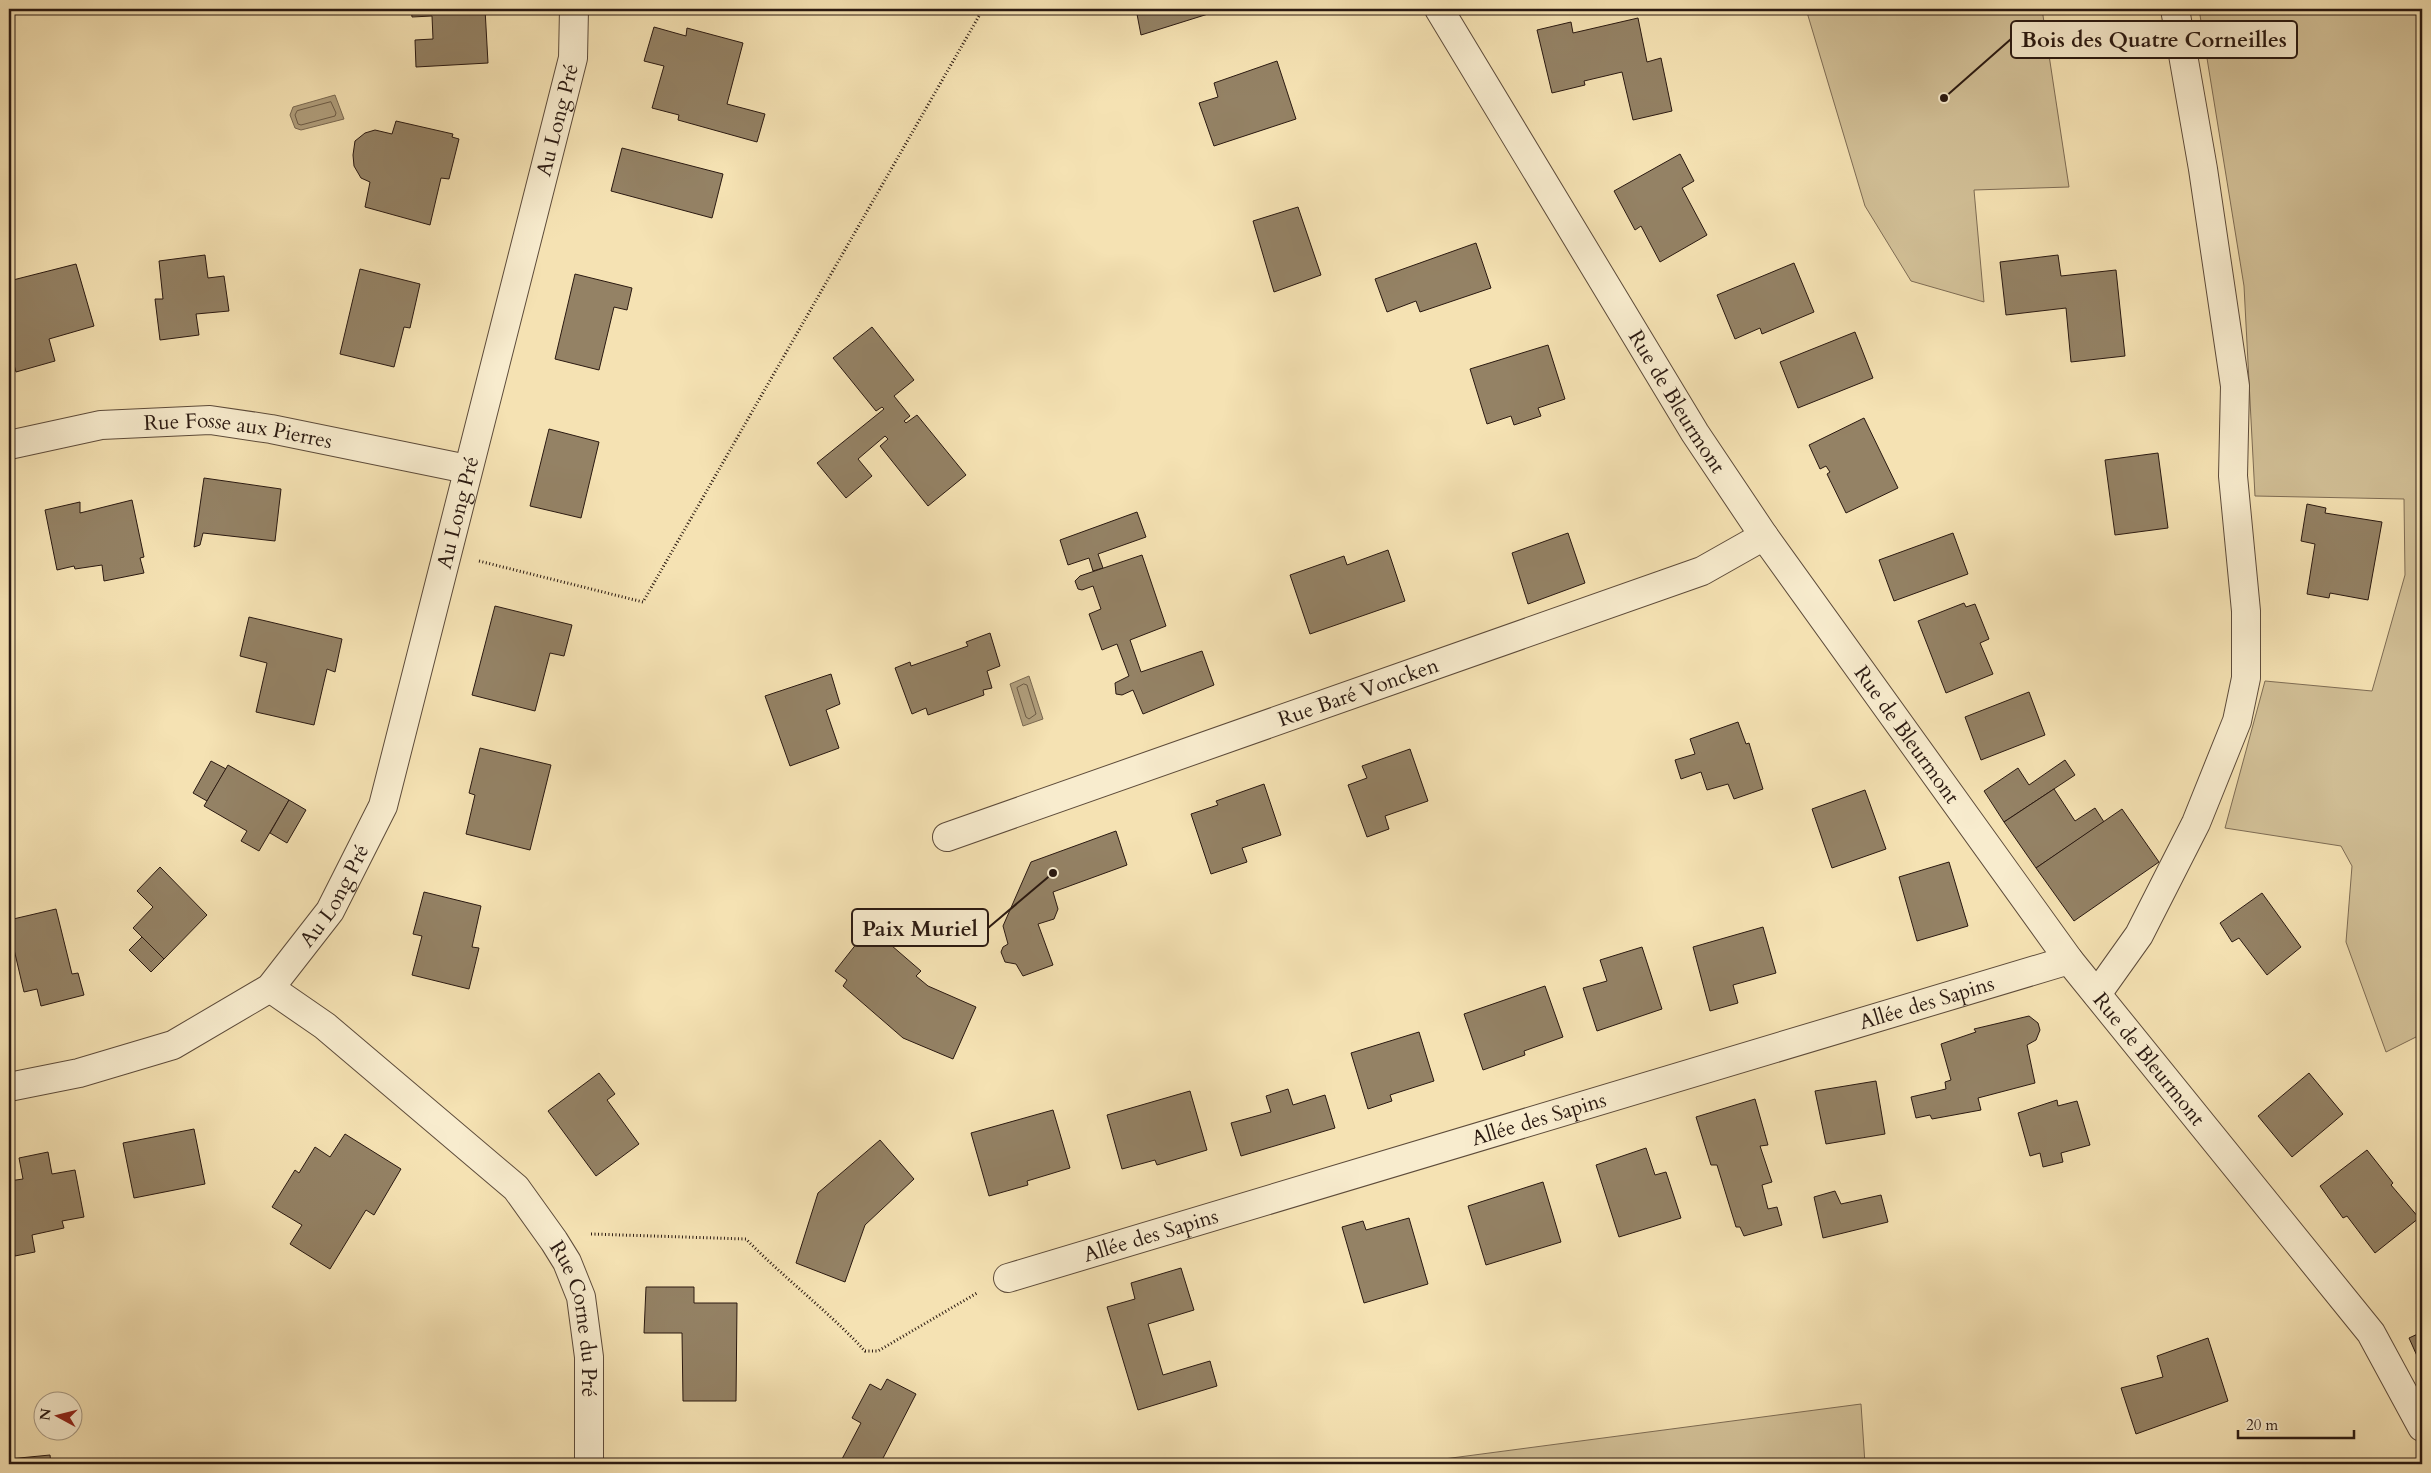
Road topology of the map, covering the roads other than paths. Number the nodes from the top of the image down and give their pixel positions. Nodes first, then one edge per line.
1 (574, 9) edge
2 (1439, 9) edge
3 (2175, 9) edge
4 (9, 445) edge
5 (467, 469) junction
6 (1764, 536) junction
7 (947, 837) dead end
8 (2069, 960) junction
9 (270, 988) junction
10 (2097, 994) junction
11 (9, 1086) edge
12 (1008, 1278) road end
13 (2422, 1427) edge
14 (589, 1464) edge

1 - 5 street, Au Long Pré
2 - 6 street, Rue de Bleurmont
3 - 10 street
4 - 5 street, Rue Fosse aux Pierres
5 - 9 street, Au Long Pré
6 - 7 street, Rue Baré Voncken
6 - 8 street, Rue de Bleurmont
8 - 10 street, Rue de Bleurmont
8 - 12 street, Allée des Sapins
9 - 11 street, Au Long Pré
9 - 14 street, Rue Corne du Pré
10 - 13 street, Rue de Bleurmont

